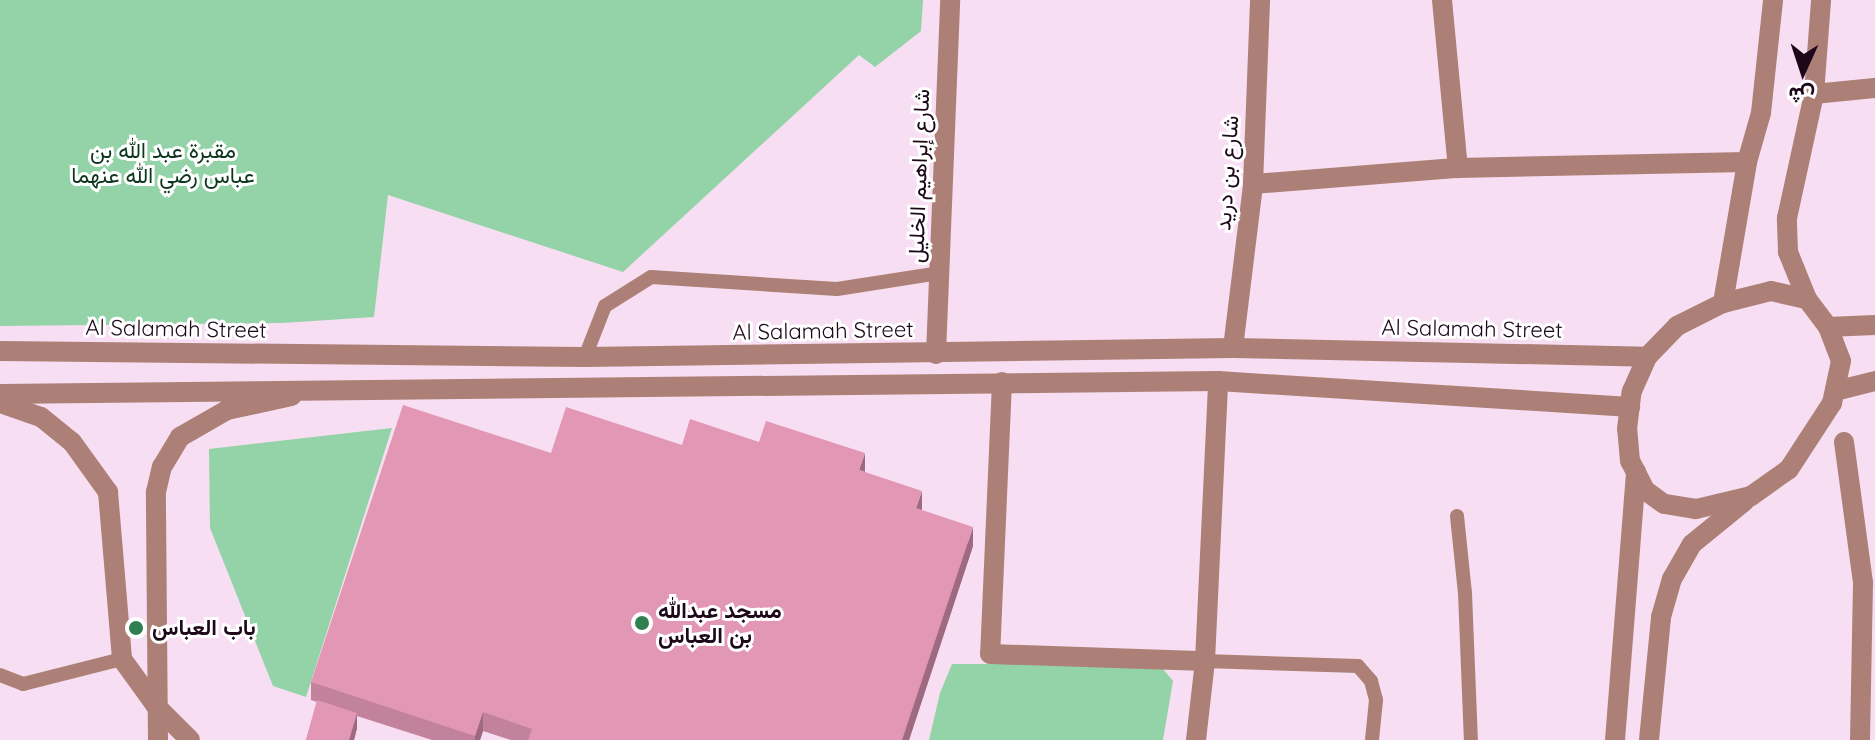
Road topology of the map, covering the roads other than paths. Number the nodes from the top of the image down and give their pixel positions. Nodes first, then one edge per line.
1 (950, 0) edge
2 (1260, 0) edge
3 (1442, 0) edge
4 (1773, 0) edge
5 (1821, 0) edge
6 (1875, 88) edge
7 (1814, 94) junction
8 (1747, 162) junction
9 (1458, 168) junction
10 (1253, 184) junction
11 (939, 273) junction
12 (1807, 299) junction
13 (1723, 303) junction
14 (1875, 325) edge
15 (1828, 327) junction
16 (1233, 348) junction
17 (0, 351) edge
18 (936, 354) junction
19 (585, 357) junction
20 (1647, 357) junction
21 (1218, 381) junction
22 (1875, 381) edge
23 (1002, 382) junction
24 (327, 388) junction
25 (1835, 391) junction
26 (0, 394) edge
27 (0, 403) edge
28 (1630, 407) junction
29 (1844, 442) dead end
30 (1636, 472) junction
31 (1751, 496) junction
32 (1457, 516) dead end
33 (1869, 583) edge
34 (122, 659) junction
35 (1205, 661) junction
36 (0, 675) edge
37 (156, 706) junction
38 (158, 740) edge
39 (190, 740) edge
40 (1196, 740) edge
41 (1372, 740) edge
42 (1471, 740) edge
43 (1615, 740) edge
44 (1649, 740) edge
45 (1860, 740) edge

1 - 11 street, شارع إبراهيم الخليل
2 - 10 street, شارع بن دريد
3 - 9 street
4 - 8 street
5 - 7 street
6 - 7 street
7 - 12 street
8 - 9 street
8 - 13 street
9 - 10 street
10 - 16 street, شارع بن دريد
11 - 18 street, شارع إبراهيم الخليل
11 - 19 lane
12 - 13 street
12 - 15 street
13 - 20 street
14 - 15 street
15 - 25 street
16 - 18 street, Al Salamah Street
16 - 20 street, Al Salamah Street
17 - 19 street, Al Salamah Street
18 - 19 street, Al Salamah Street
20 - 28 street
21 - 23 street
21 - 28 street
21 - 35 street
22 - 25 street
23 - 24 street
23 - 35 street
24 - 26 street
24 - 37 street
25 - 31 street
27 - 34 street
28 - 30 street
29 - 33 street
30 - 31 street
30 - 43 street
31 - 44 street
32 - 42 lane
33 - 45 street
34 - 36 lane
34 - 37 street
35 - 40 street
35 - 41 lane
37 - 38 street
37 - 39 street

